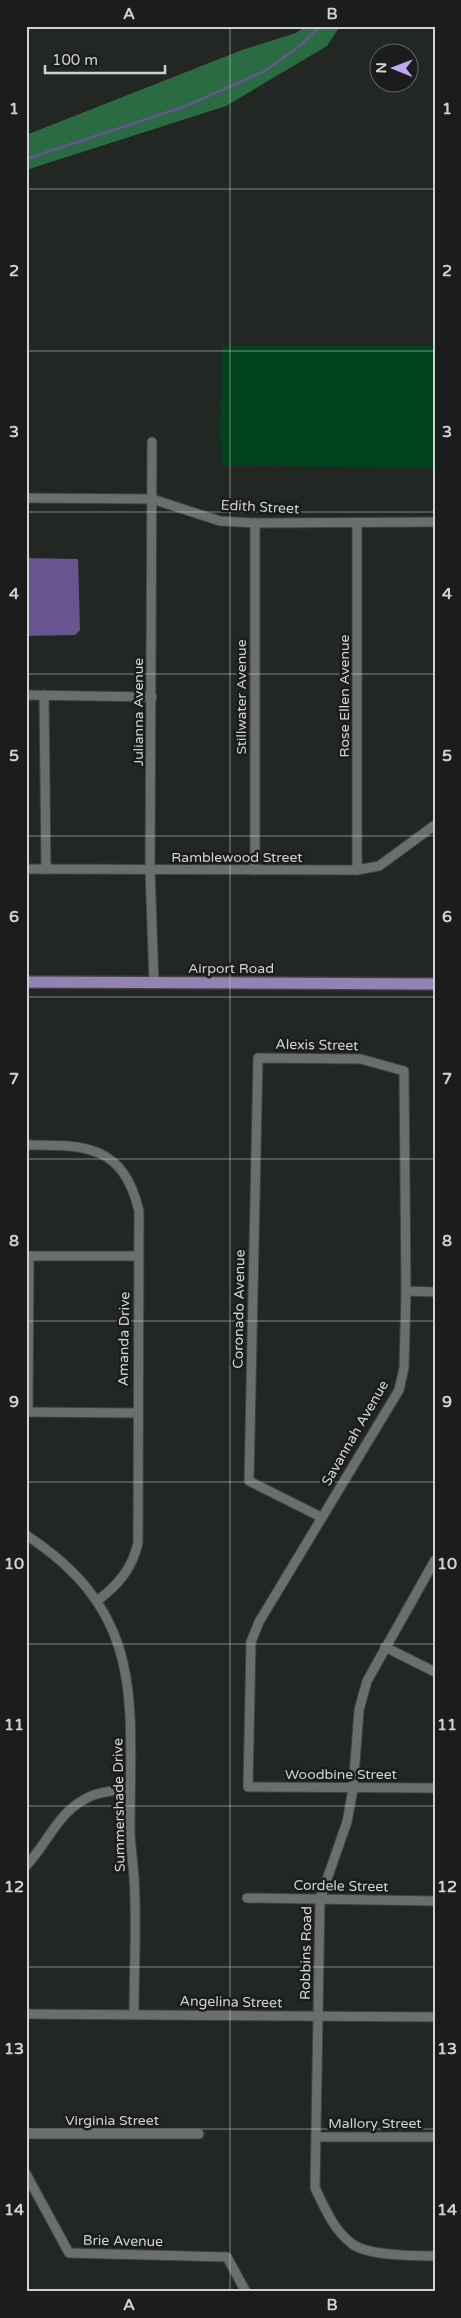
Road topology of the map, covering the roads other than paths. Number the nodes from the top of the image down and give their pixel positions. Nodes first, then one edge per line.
1 (152, 442) dead end
2 (26, 498) edge
3 (152, 499) junction
4 (435, 522) edge
5 (255, 523) junction
6 (357, 523) junction
7 (26, 695) edge
8 (44, 695) junction
9 (152, 697) junction
10 (435, 825) edge
11 (26, 869) edge
12 (46, 869) junction
13 (150, 870) junction
14 (255, 870) junction
15 (357, 870) junction
16 (26, 982) edge
17 (154, 982) junction
18 (435, 984) edge
19 (258, 1058) joint
20 (404, 1071) joint
21 (26, 1145) edge
22 (27, 1256) edge
23 (139, 1256) junction
24 (406, 1291) junction
25 (435, 1292) edge
26 (27, 1412) edge
27 (137, 1413) junction
28 (321, 1518) junction
29 (26, 1535) edge
30 (435, 1560) edge
31 (97, 1601) junction
32 (385, 1647) junction
33 (435, 1672) edge
34 (248, 1787) joint
35 (130, 1788) junction
36 (435, 1788) edge
37 (354, 1789) junction
38 (26, 1866) edge
39 (247, 1898) dead end
40 (320, 1899) junction
41 (435, 1901) edge
42 (26, 2014) edge
43 (134, 2014) junction
44 (318, 2017) junction
45 (435, 2018) edge
46 (26, 2134) edge
47 (199, 2134) dead end
48 (316, 2137) junction
49 (435, 2137) edge
50 (26, 2174) edge
51 (435, 2256) edge
52 (246, 2292) edge

1 - 3 street, Julianna Avenue
2 - 3 street, Edith Street
3 - 5 street, Edith Street
3 - 9 street, Julianna Avenue
4 - 6 street, Edith Street
5 - 6 street, Edith Street
5 - 14 street, Stillwater Avenue
6 - 15 street, Rose Ellen Avenue
7 - 8 street
8 - 9 street
8 - 12 street
9 - 13 street, Julianna Avenue
10 - 15 street, Ramblewood Street
11 - 12 street, Ramblewood Street
12 - 13 street, Ramblewood Street
13 - 14 street, Ramblewood Street
13 - 17 street, Julianna Avenue
14 - 15 street, Ramblewood Street
16 - 17 main road, Airport Road
17 - 18 main road, Airport Road
19 - 20 street, Alexis Street
19 - 28 street, Coronado Avenue
20 - 24 street, Savannah Avenue
21 - 23 street, Amanda Drive
22 - 23 street
22 - 26 street
23 - 27 street, Amanda Drive
24 - 25 street
24 - 28 street, Savannah Avenue
26 - 27 street
27 - 31 street, Amanda Drive
28 - 34 street, Savannah Avenue
29 - 31 street, Summershade Drive
30 - 32 street, Robbins Road
31 - 35 street, Summershade Drive
32 - 33 street
32 - 37 street, Robbins Road
34 - 37 street, Woodbine Street
35 - 38 street
35 - 43 street, Summershade Drive
36 - 37 street, Woodbine Street
37 - 40 street, Robbins Road
39 - 40 street, Cordele Street
40 - 41 street, Cordele Street
40 - 44 street, Robbins Road
42 - 43 street, Angelina Street
43 - 44 street, Angelina Street
44 - 45 street, Angelina Street
44 - 48 street, Robbins Road
46 - 47 street, Virginia Street
48 - 49 street, Mallory Street
48 - 51 street, Robbins Road
50 - 52 street, Brie Avenue

